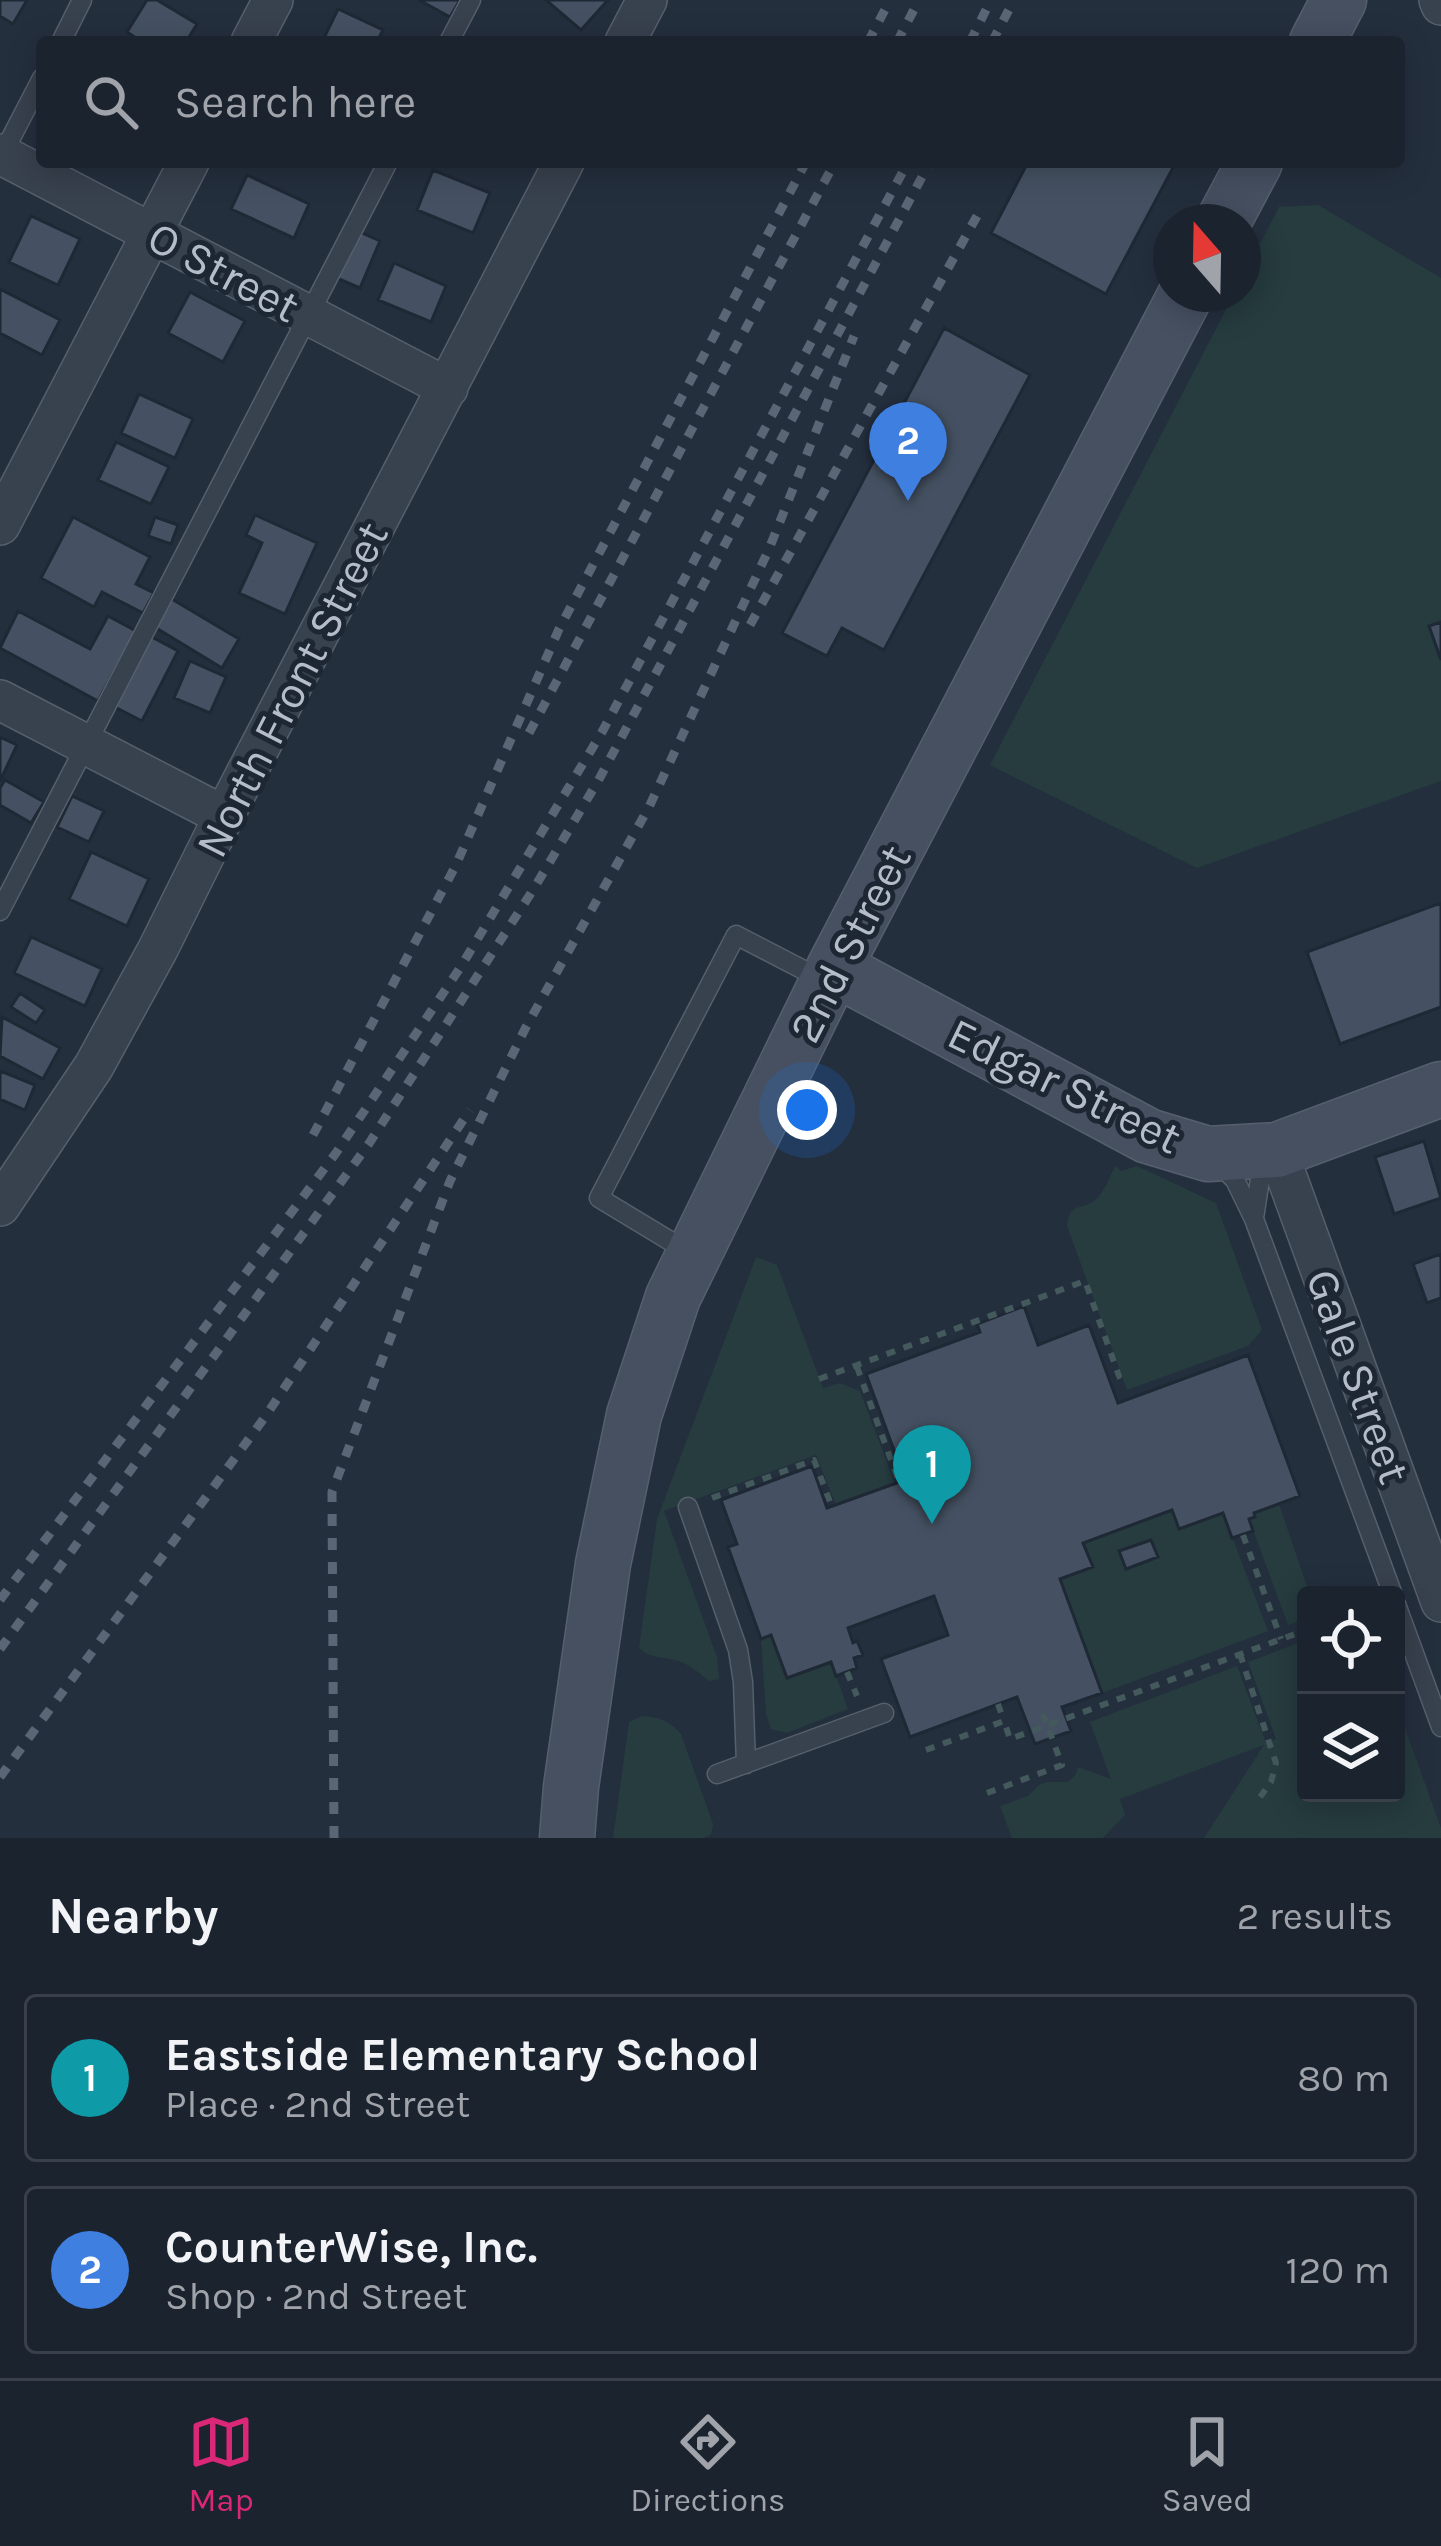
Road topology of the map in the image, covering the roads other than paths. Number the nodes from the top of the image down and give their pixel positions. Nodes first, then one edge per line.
1 (82, 0) edge
2 (273, 0) edge
3 (471, 0) edge
4 (647, 0) edge
5 (1339, 0) edge
6 (64, 36) edge
7 (254, 36) edge
8 (452, 36) edge
9 (628, 36) edge
10 (1320, 36) edge
11 (36, 89) edge
12 (1, 156) edge
13 (186, 168) edge
14 (385, 168) edge
15 (560, 168) edge
16 (1252, 168) edge
17 (1233, 204) edge
18 (152, 233) junction
19 (1177, 312) edge
20 (310, 315) junction
21 (448, 388) junction
22 (0, 525) edge
23 (0, 700) edge
24 (88, 745) junction
25 (224, 816) junction
26 (0, 911) edge
27 (831, 975) junction
28 (1441, 1089) edge
29 (1277, 1150) junction
30 (1208, 1154) junction
31 (0, 1206) edge
32 (1254, 1220) junction
33 (694, 1255) junction
34 (688, 1508) road end
35 (1438, 1584) edge
36 (1390, 1586) edge
37 (1405, 1628) edge
38 (884, 1713) dead end
39 (1441, 1726) edge
40 (746, 1764) junction
41 (717, 1774) dead end
42 (567, 1838) edge

1 - 6 lane
2 - 7 street
3 - 8 lane
4 - 9 street
5 - 10 street
11 - 12 lane
12 - 18 street, O Street
13 - 18 street
14 - 20 lane
15 - 21 street, North Front Street
16 - 17 street
18 - 20 street, O Street
18 - 22 street
19 - 27 street, 2nd Street
20 - 21 street, O Street
20 - 24 lane
21 - 25 street, North Front Street
23 - 24 street
24 - 25 street
24 - 26 lane
25 - 31 street, North Front Street
27 - 30 street, Edgar Street
27 - 33 street, 2nd Street
27 - 33 lane
28 - 29 street, Edgar Street
29 - 30 street, Edgar Street
29 - 32 lane
29 - 35 street, Gale Street
30 - 32 lane
32 - 36 lane
33 - 42 street, 2nd Street
34 - 40 lane
37 - 39 lane
38 - 40 lane
40 - 41 lane

